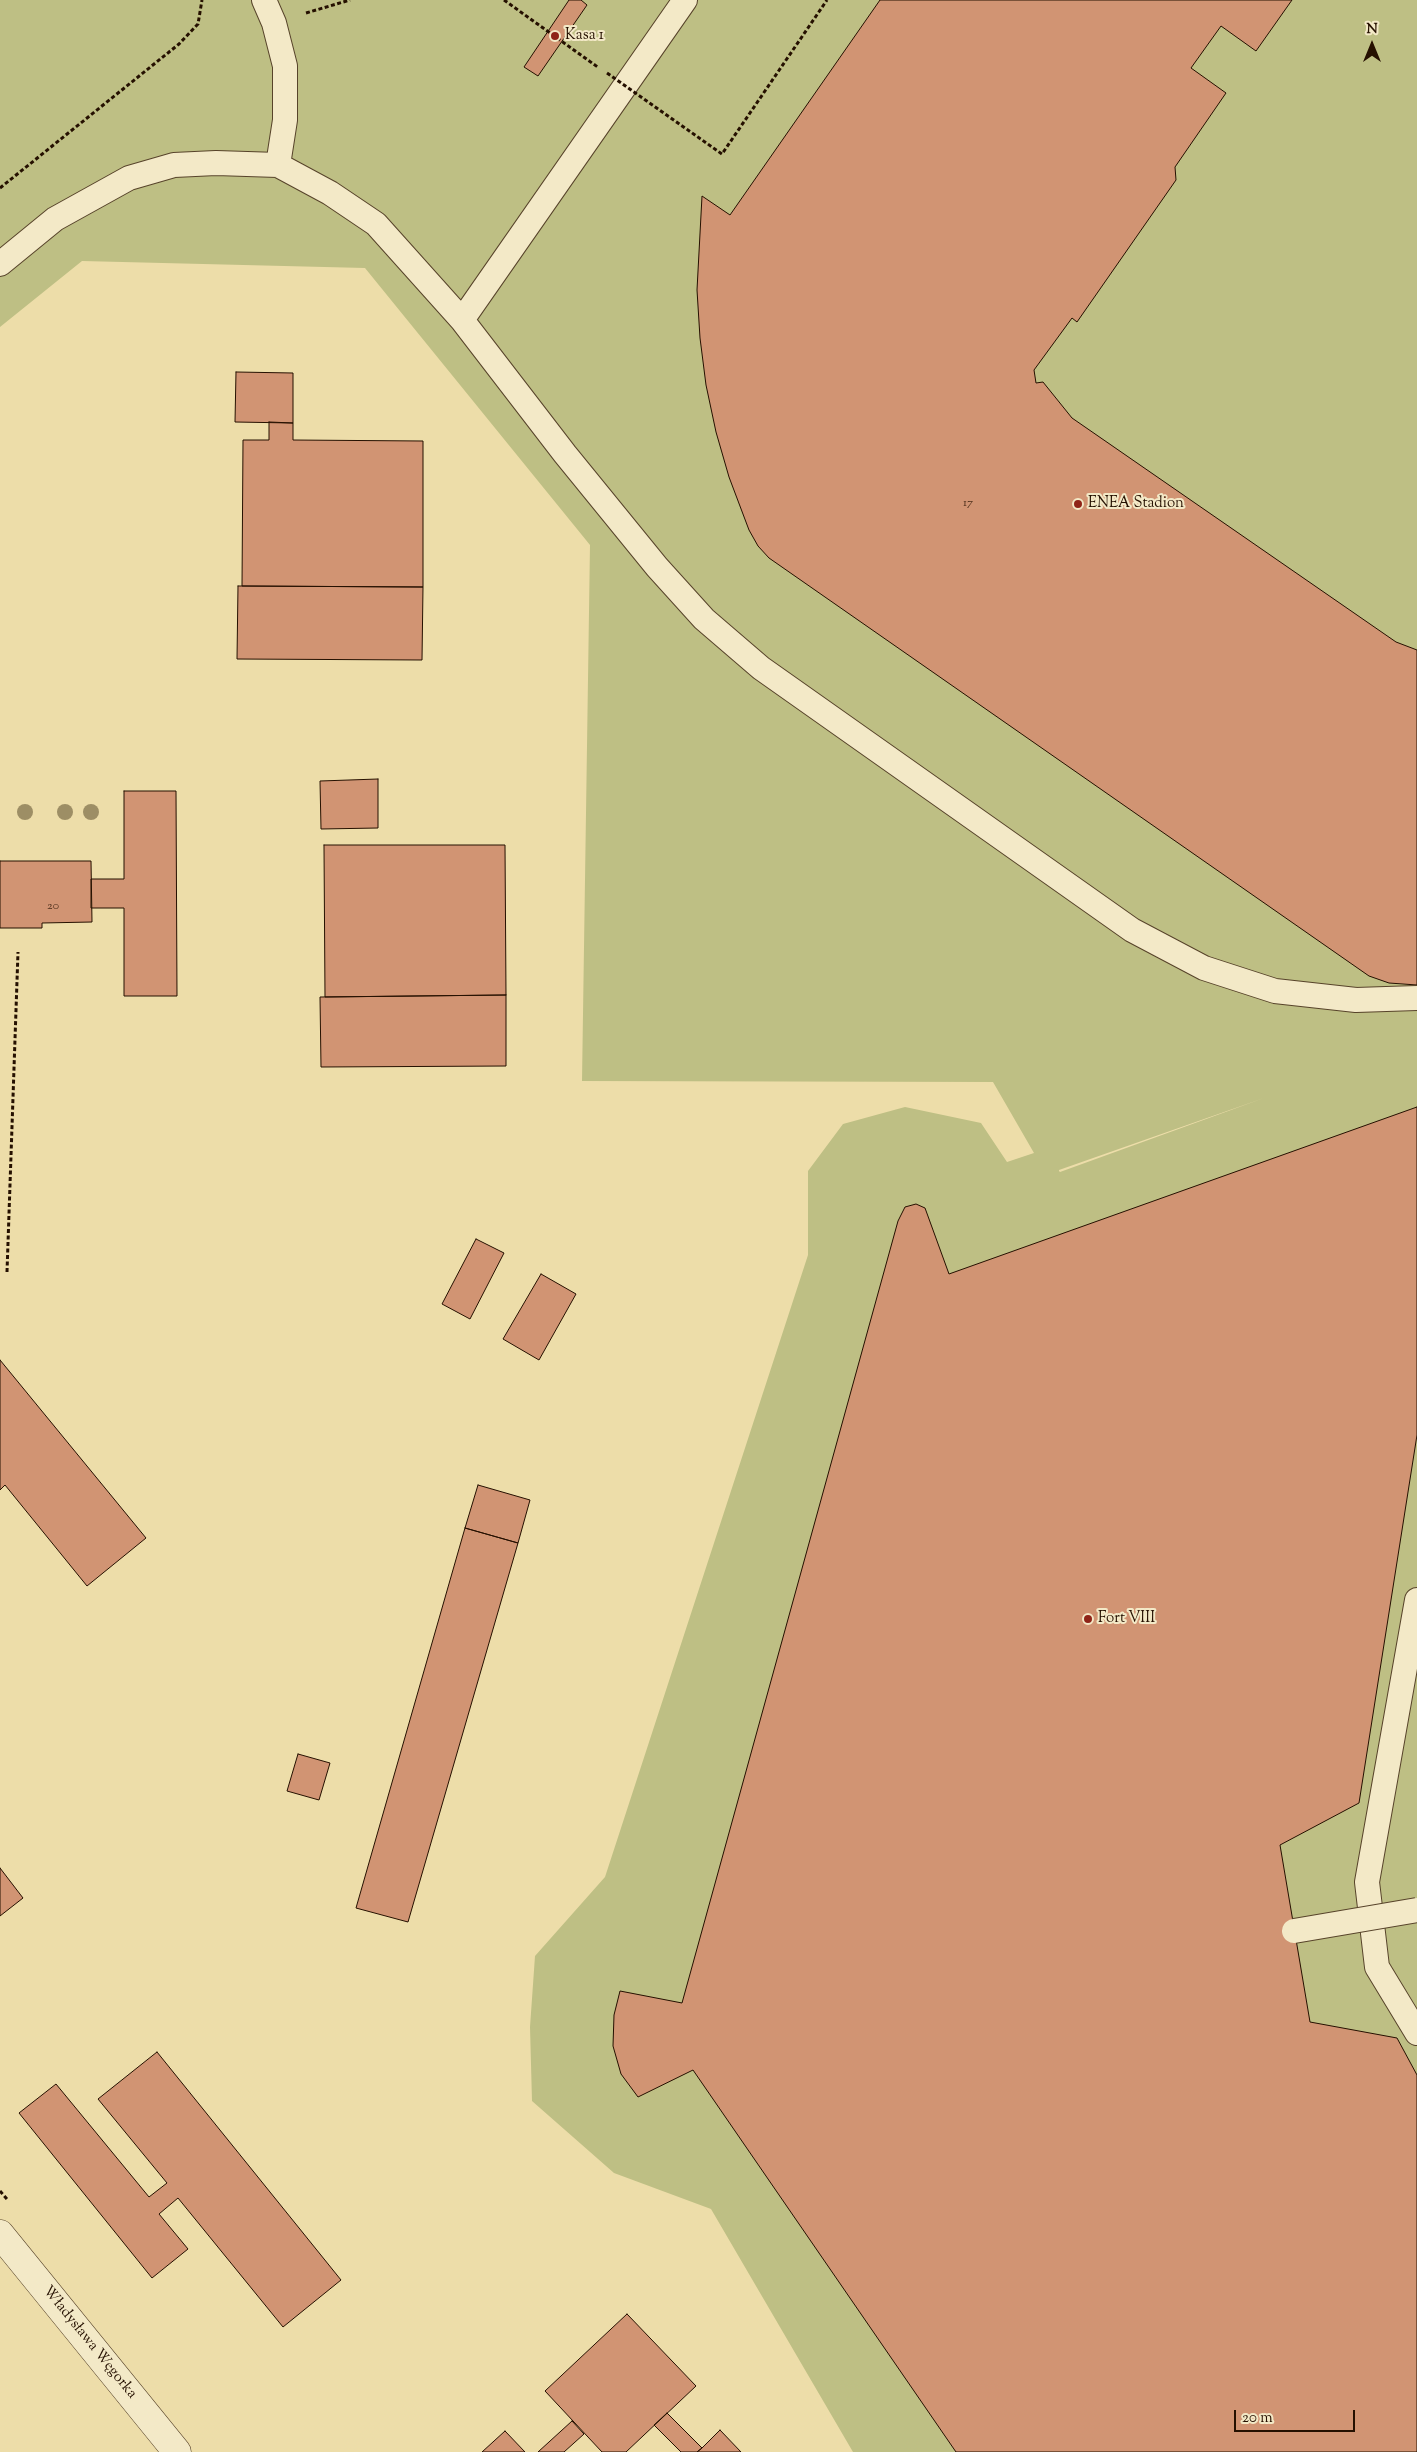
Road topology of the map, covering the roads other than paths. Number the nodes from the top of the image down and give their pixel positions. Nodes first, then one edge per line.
1 (264, 0) edge
2 (685, 0) edge
3 (278, 165) junction
4 (0, 264) edge
5 (462, 320) junction
6 (1417, 998) edge
7 (1417, 1600) edge
8 (1417, 1910) edge
9 (1294, 1930) dead end
10 (1417, 2033) edge
11 (0, 2234) edge
12 (177, 2452) edge

1 - 3 lane
2 - 5 lane
3 - 4 lane
3 - 5 lane
5 - 6 lane
7 - 10 lane
8 - 9 lane, bridge
11 - 12 street, Władysława Węgorka

